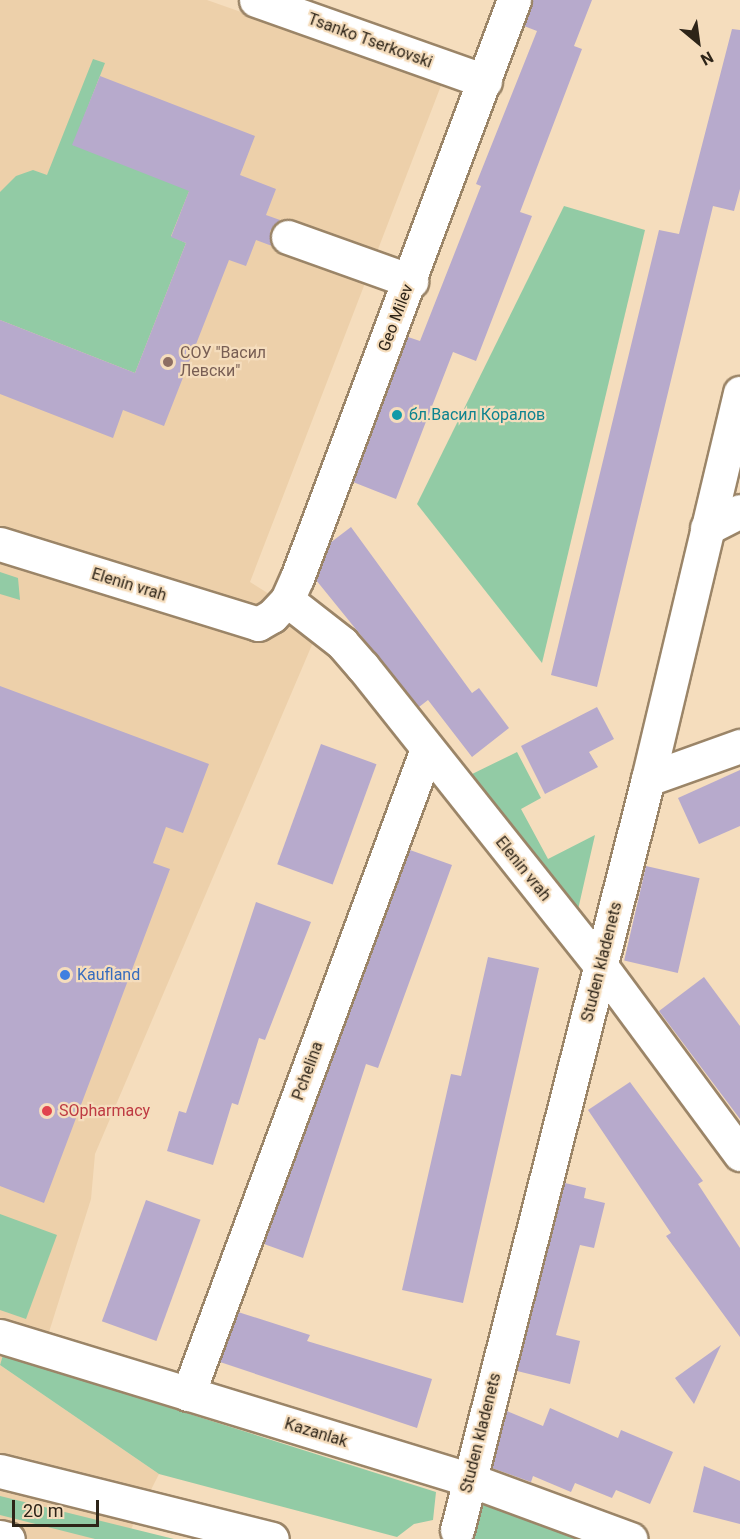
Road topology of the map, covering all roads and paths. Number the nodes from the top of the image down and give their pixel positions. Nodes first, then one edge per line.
1 (256, 0) edge
2 (514, 0) edge
3 (485, 81) junction
4 (288, 237) dead end
5 (411, 281) junction
6 (740, 393) edge
7 (740, 511) edge
8 (706, 528) junction
9 (0, 544) edge
10 (287, 600) junction
11 (258, 624) joint
12 (740, 746) edge
13 (427, 749) junction
14 (648, 779) junction
15 (601, 966) junction
16 (740, 1154) edge
17 (0, 1335) edge
18 (188, 1394) junction
19 (0, 1471) edge
20 (470, 1480) junction
21 (453, 1536) edge
22 (0, 1537) edge
23 (8, 1539) edge
24 (272, 1539) edge
25 (630, 1539) edge

1 - 3 main road, Tsanko Tserkovski
2 - 3 main road, Geo Milev
3 - 5 main road, Geo Milev
4 - 5 main road
5 - 10 main road, Geo Milev
6 - 8 main road, Studen kladenets
7 - 8 main road
8 - 14 main road, Studen kladenets
9 - 11 main road, Elenin vrah
10 - 11 main road, Geo Milev
10 - 13 main road, Elenin vrah
12 - 14 main road
13 - 15 main road, Elenin vrah
13 - 18 main road, Pchelina
14 - 15 main road, Studen kladenets
15 - 16 main road, Elenin vrah
15 - 20 main road, Studen kladenets
17 - 18 main road, Kazanlak
18 - 20 main road, Kazanlak
19 - 24 main road
20 - 21 main road, Studen kladenets
20 - 25 main road, Kazanlak
22 - 23 main road

